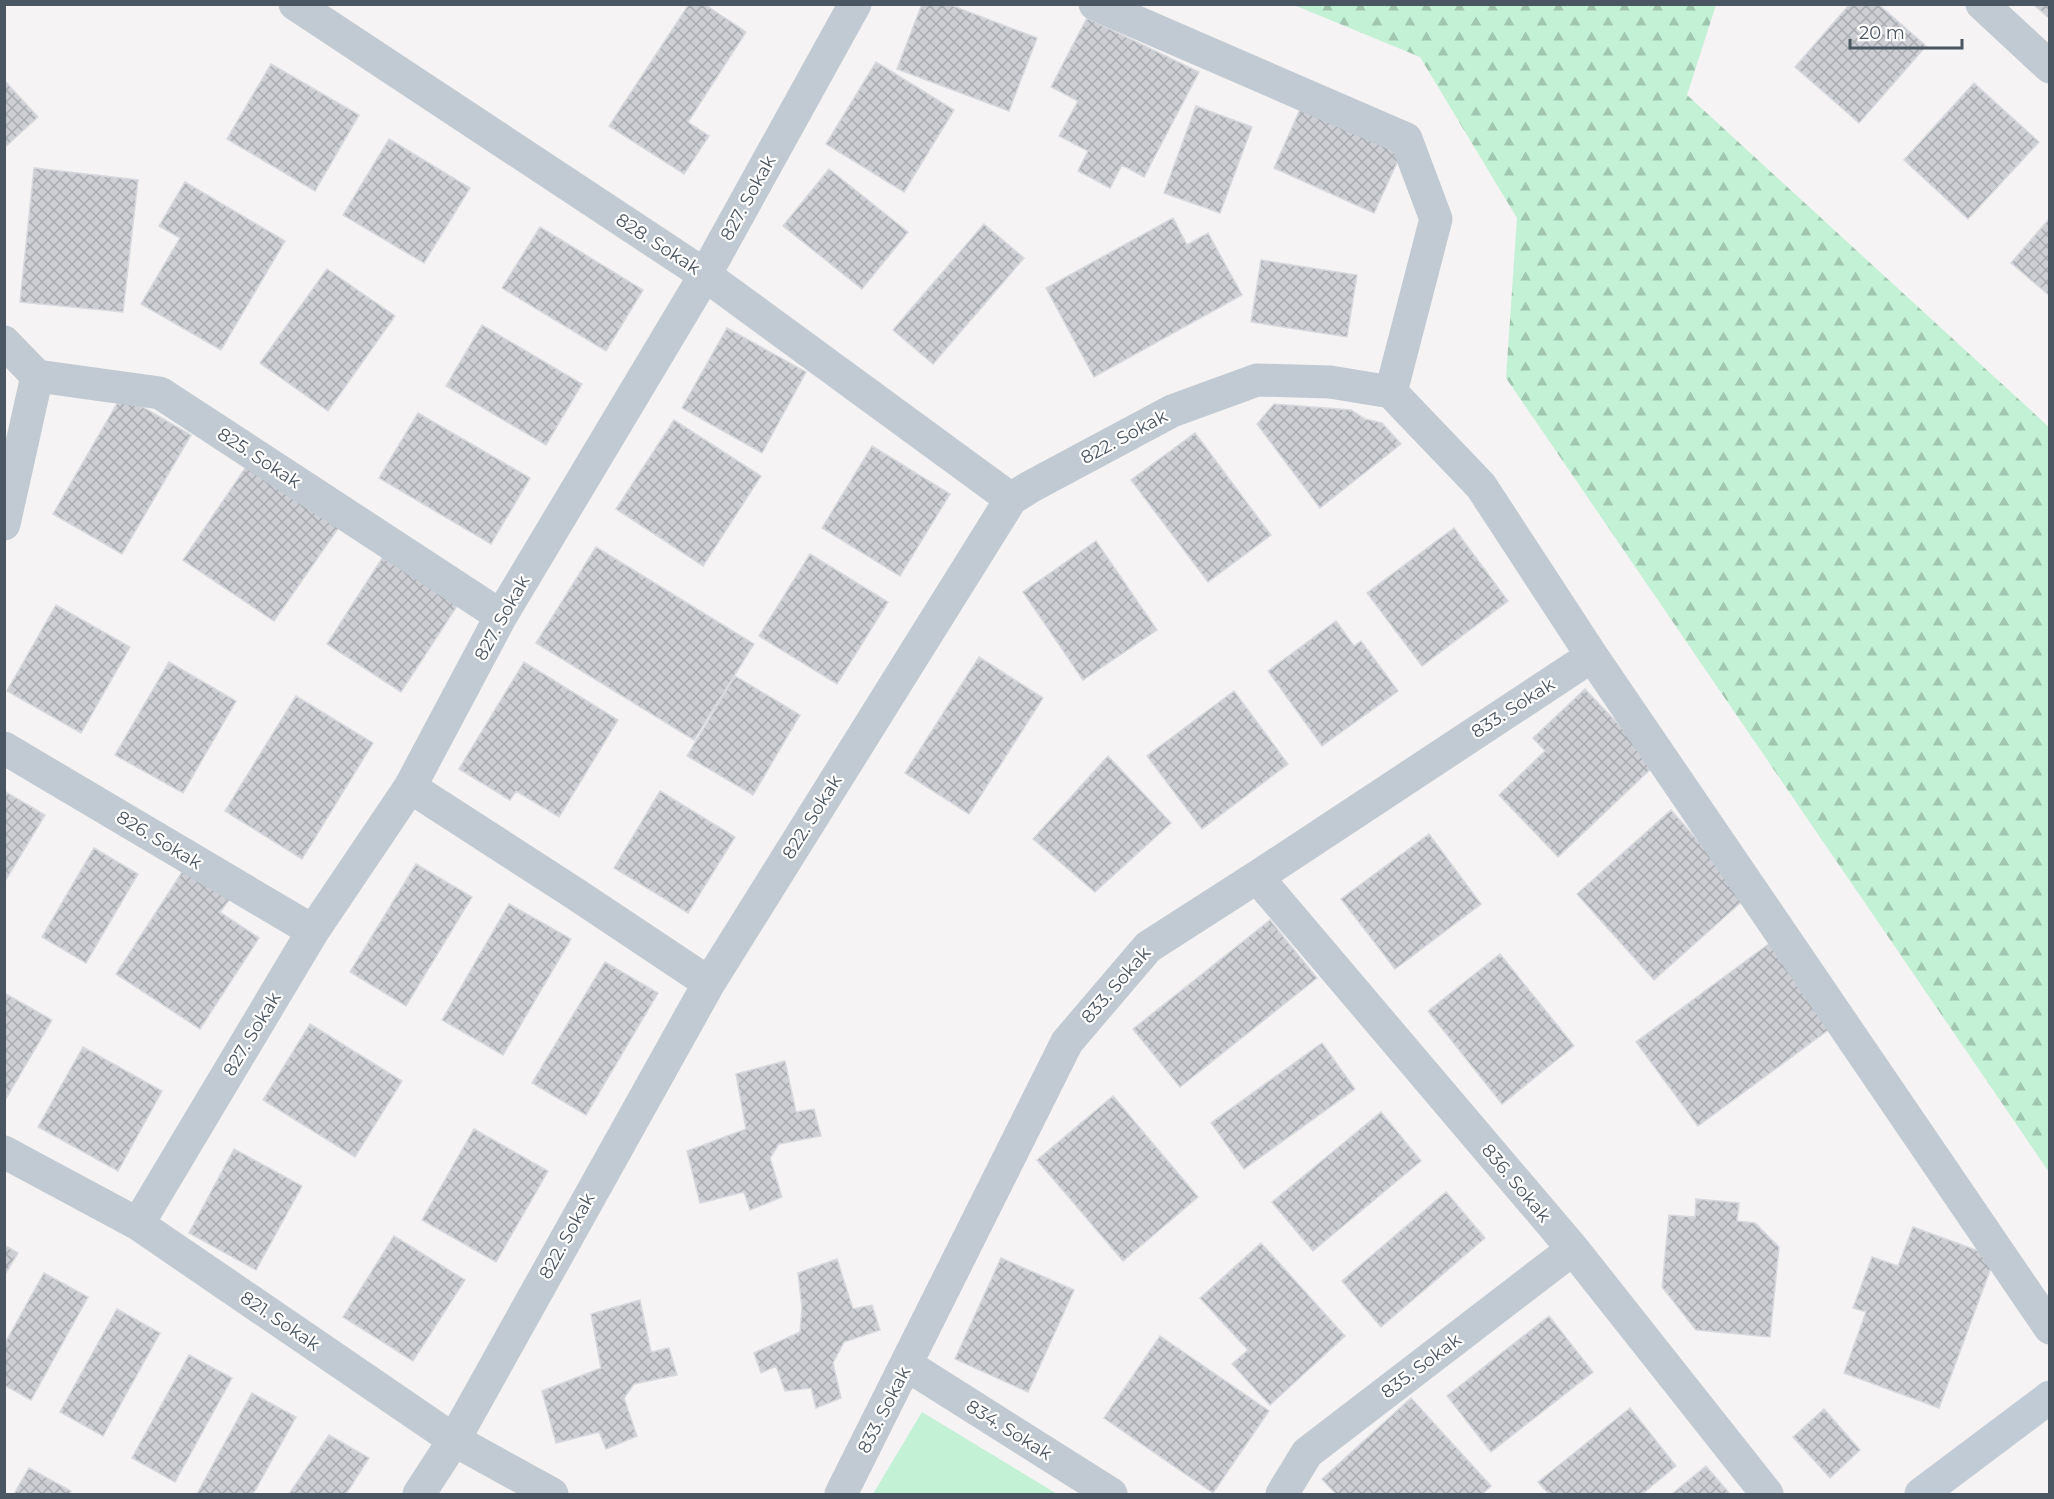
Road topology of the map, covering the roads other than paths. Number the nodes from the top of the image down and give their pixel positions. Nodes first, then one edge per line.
1 (296, 4) edge
2 (855, 4) edge
3 (1095, 4) edge
4 (1982, 4) edge
5 (2049, 67) edge
6 (705, 275) junction
7 (4, 342) edge
8 (37, 376) junction
9 (1391, 392) junction
10 (1011, 499) junction
11 (4, 524) edge
12 (501, 616) junction
13 (1592, 656) junction
14 (4, 748) edge
15 (410, 787) junction
16 (1257, 877) junction
17 (313, 931) junction
18 (709, 983) junction
19 (4, 1152) edge
20 (138, 1224) junction
21 (1573, 1249) junction
22 (2049, 1328) edge
23 (907, 1365) junction
24 (2049, 1397) edge
25 (454, 1440) junction
26 (419, 1494) edge
27 (552, 1494) edge
28 (841, 1494) edge
29 (1111, 1494) edge
30 (1282, 1494) edge
31 (1767, 1494) edge
32 (1921, 1494) edge

1 - 6 street, 828. Sokak
2 - 6 street, 827. Sokak
3 - 9 street
4 - 5 street
6 - 10 street, 828. Sokak
6 - 12 street, 827. Sokak
7 - 8 street
8 - 11 street
8 - 12 street, 825. Sokak
9 - 10 street, 822. Sokak
9 - 13 street
10 - 18 street, 822. Sokak
12 - 15 street, 827. Sokak
13 - 16 street, 833. Sokak
13 - 22 street
14 - 17 street, 826. Sokak
15 - 17 street, 827. Sokak
15 - 18 street
16 - 21 street, 836. Sokak
16 - 23 street, 833. Sokak
17 - 20 street, 827. Sokak
18 - 25 street, 822. Sokak
19 - 20 street, 821. Sokak
20 - 25 street, 821. Sokak
21 - 30 street, 835. Sokak
21 - 31 street, 836. Sokak
23 - 28 street, 833. Sokak
23 - 29 street, 834. Sokak
24 - 32 street
25 - 26 street, 822. Sokak
25 - 27 street, 821. Sokak

